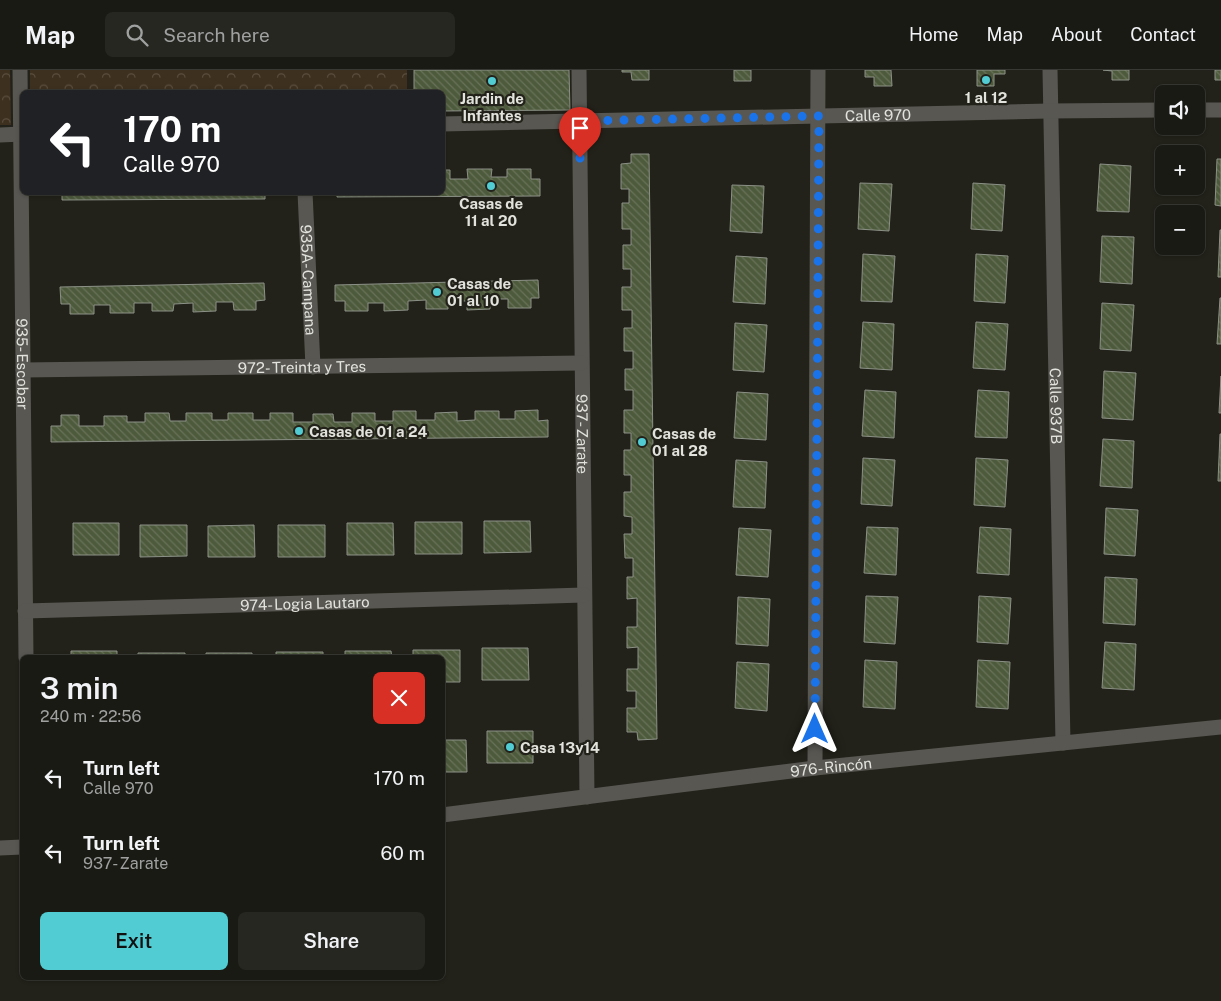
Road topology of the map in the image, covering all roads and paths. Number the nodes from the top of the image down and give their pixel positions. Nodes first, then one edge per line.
1 (20, 70) edge
2 (579, 70) edge
3 (818, 70) edge
4 (1050, 70) edge
5 (21, 90) edge
6 (1155, 110) edge
7 (1205, 110) edge
8 (1221, 110) edge
9 (1049, 111) junction
10 (819, 116) junction
11 (580, 121) junction
12 (445, 124) edge
13 (20, 134) edge
14 (0, 135) edge
15 (22, 195) edge
16 (305, 195) edge
17 (581, 364) junction
18 (313, 366) junction
19 (23, 370) junction
20 (584, 595) junction
21 (25, 611) junction
22 (26, 655) edge
23 (1221, 727) edge
24 (1063, 743) junction
25 (815, 768) junction
26 (587, 797) junction
27 (445, 815) edge
28 (20, 847) edge
29 (0, 848) edge

1 - 5 street, 935- Escobar
2 - 11 street, 937- Zarate
3 - 10 street
4 - 9 street, Calle 937B
6 - 9 street, Calle 970
7 - 8 street
9 - 10 street, Calle 970
9 - 24 street, Calle 937B
10 - 11 street, Calle 970
10 - 25 street
11 - 12 street, Calle 970
11 - 17 street, 937- Zarate
13 - 14 street
15 - 19 street, 935- Escobar
16 - 18 street, 935A- Campana
17 - 18 street, 972- Treinta y Tres
17 - 20 street, 937- Zarate
18 - 19 street, 972- Treinta y Tres
19 - 21 street, 935- Escobar
20 - 21 street, 974- Logia Lautaro
20 - 26 street, 937- Zarate
21 - 22 street, 935- Escobar
23 - 24 street, 976- Rincón
24 - 25 street, 976- Rincón
25 - 26 street, 976- Rincón
26 - 27 street, 976- Rincón
28 - 29 street

